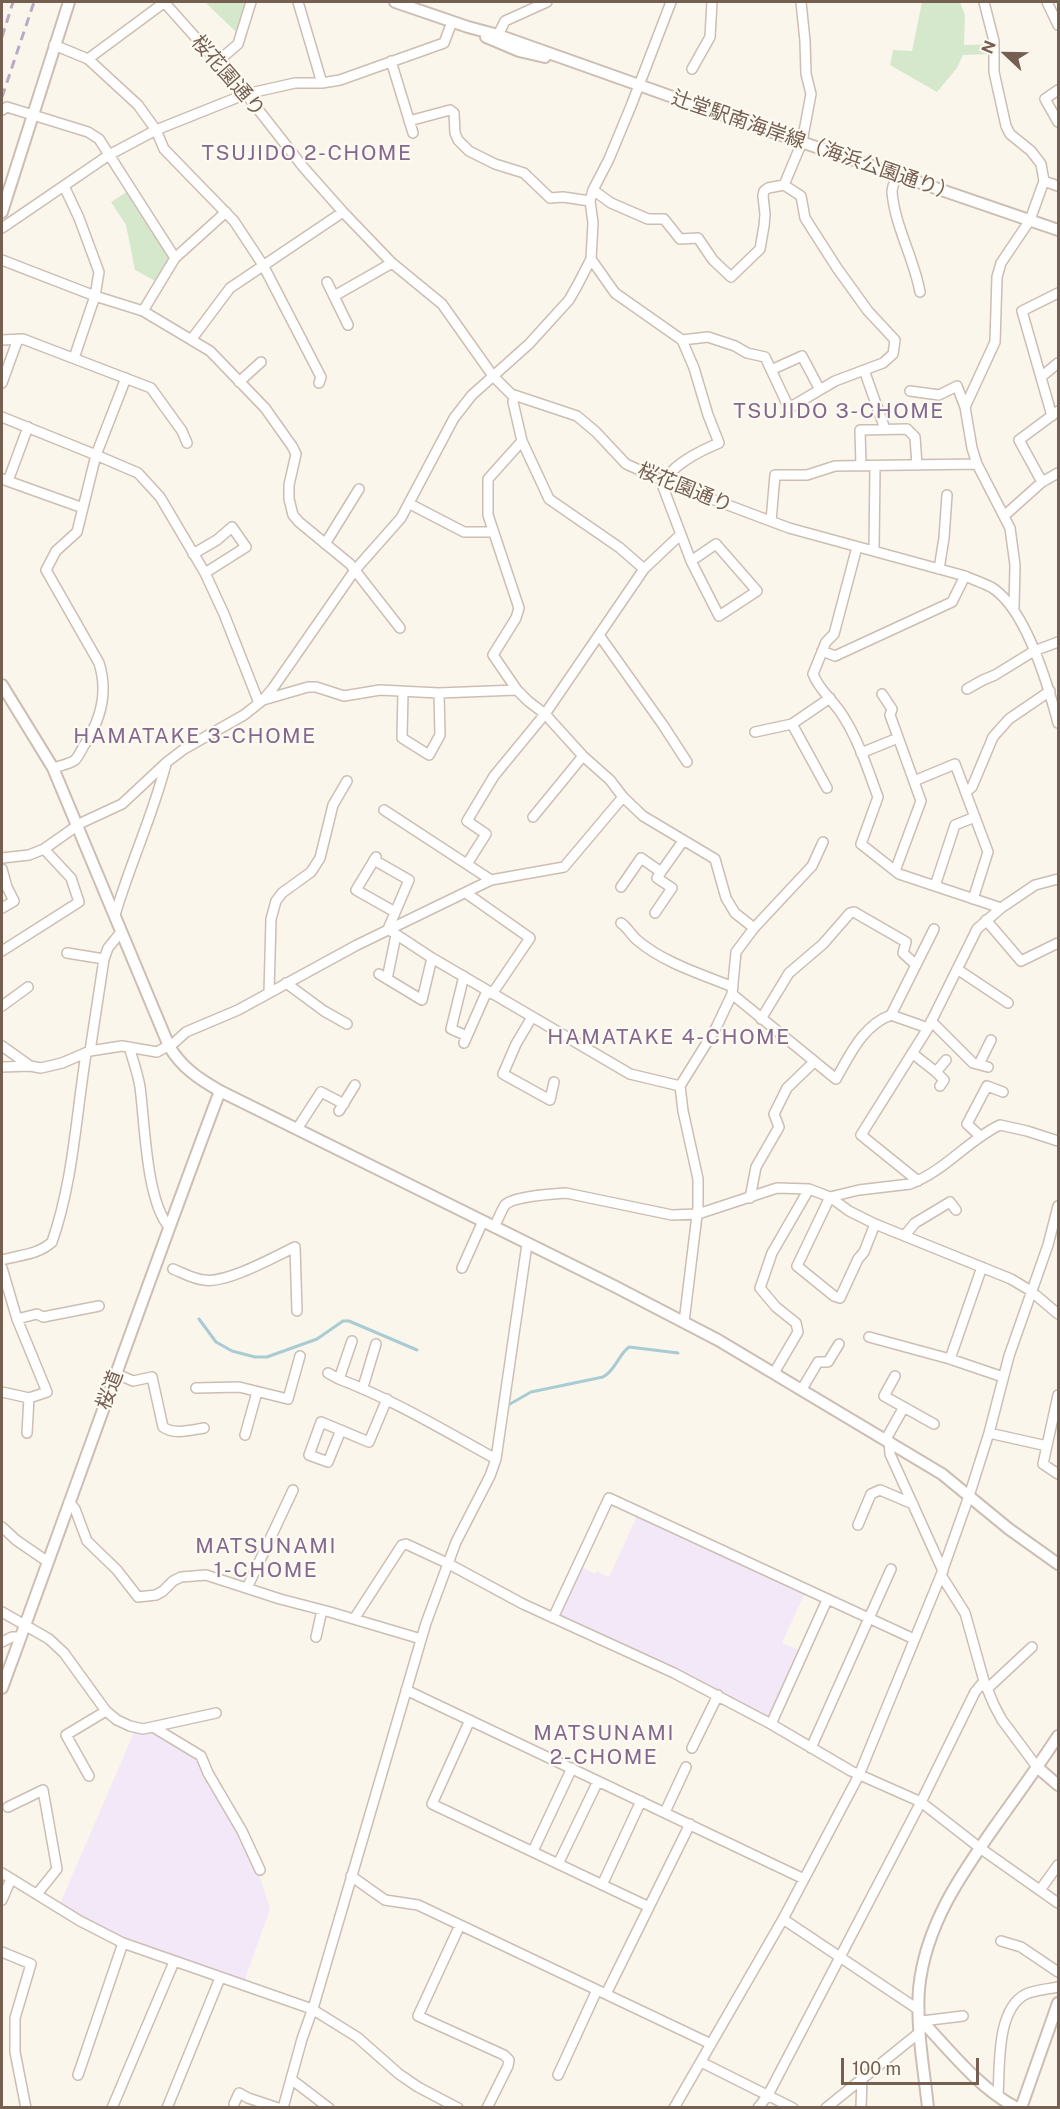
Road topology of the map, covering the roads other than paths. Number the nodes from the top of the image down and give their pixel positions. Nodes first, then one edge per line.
1 (69, 2) edge
2 (164, 2) edge
3 (251, 2) edge
4 (298, 2) edge
5 (395, 2) edge
6 (547, 2) edge
7 (671, 2) edge
8 (712, 2) edge
9 (801, 2) edge
10 (984, 2) edge
11 (1047, 2) edge
12 (452, 22) junction
13 (1059, 25) edge
14 (468, 27) junction
15 (498, 35) junction
16 (54, 45) junction
17 (88, 59) junction
18 (391, 61) junction
19 (569, 61) junction
20 (217, 62) junction
21 (692, 69) dead end
22 (322, 83) junction
23 (639, 86) junction
24 (1059, 90) edge
25 (246, 94) junction
26 (2, 110) edge
27 (31, 115) junction
28 (410, 121) junction
29 (1059, 122) edge
30 (156, 130) junction
31 (413, 133) dead end
32 (802, 142) junction
33 (110, 155) junction
34 (897, 175) junction
35 (1044, 181) junction
36 (784, 185) junction
37 (64, 186) junction
38 (1059, 186) edge
39 (593, 190) junction
40 (590, 201) junction
41 (2, 212) edge
42 (226, 212) junction
43 (343, 212) junction
44 (1030, 220) junction
45 (2, 228) edge
46 (1059, 230) edge
47 (175, 258) junction
48 (591, 259) junction
49 (2, 260) edge
50 (392, 263) junction
51 (262, 265) junction
52 (327, 282) dead end
53 (920, 292) dead end
54 (1059, 293) edge
55 (95, 296) junction
56 (336, 296) junction
57 (143, 311) junction
58 (348, 325) dead end
59 (18, 339) junction
60 (2, 340) edge
61 (682, 340) junction
62 (193, 341) junction
63 (74, 358) junction
64 (261, 362) dead end
65 (1059, 363) edge
66 (771, 370) junction
67 (864, 370) junction
68 (494, 376) junction
69 (1041, 376) junction
70 (126, 378) junction
71 (239, 382) junction
72 (2, 383) edge
73 (319, 383) dead end
74 (820, 390) junction
75 (910, 392) dead end
76 (515, 396) junction
77 (965, 407) junction
78 (1055, 414) edge
79 (2, 417) edge
80 (28, 427) junction
81 (885, 429) junction
82 (522, 441) junction
83 (187, 443) dead end
84 (96, 455) junction
85 (977, 464) junction
86 (917, 465) junction
87 (861, 466) junction
88 (875, 466) junction
89 (1059, 473) edge
90 (5, 480) edge
91 (664, 481) junction
92 (1042, 482) junction
93 (359, 489) dead end
94 (947, 495) dead end
95 (410, 504) junction
96 (83, 508) junction
97 (1004, 516) junction
98 (771, 521) junction
99 (492, 532) junction
100 (680, 535) junction
101 (325, 544) junction
102 (856, 548) junction
103 (873, 551) junction
104 (193, 554) junction
105 (691, 561) junction
106 (644, 569) junction
107 (939, 569) junction
108 (355, 570) junction
109 (205, 573) junction
110 (965, 576) junction
111 (1014, 608) junction
112 (400, 628) dead end
113 (599, 635) junction
114 (1059, 642) edge
115 (822, 651) junction
116 (1034, 651) junction
117 (2, 685) edge
118 (967, 689) dead end
119 (518, 690) junction
120 (403, 692) junction
121 (1050, 692) junction
122 (439, 693) junction
123 (882, 694) dead end
124 (830, 698) junction
125 (261, 701) junction
126 (545, 714) junction
127 (1059, 723) edge
128 (792, 724) junction
129 (755, 732) dead end
130 (898, 738) junction
131 (861, 753) junction
132 (583, 756) junction
133 (167, 762) junction
134 (687, 762) dead end
135 (53, 768) junction
136 (347, 781) dead end
137 (914, 781) junction
138 (827, 788) dead end
139 (966, 792) junction
140 (623, 797) junction
141 (384, 810) dead end
142 (538, 815) dead end
143 (975, 817) junction
144 (77, 826) junction
145 (683, 841) junction
146 (823, 842) dead end
147 (44, 849) junction
148 (2, 858) edge
149 (467, 864) junction
150 (2, 869) edge
151 (661, 872) junction
152 (896, 872) junction
153 (1059, 879) edge
154 (491, 880) junction
155 (934, 886) junction
156 (621, 887) dead end
157 (466, 893) junction
158 (974, 899) junction
159 (2, 908) edge
160 (1001, 908) junction
161 (395, 912) junction
162 (655, 913) dead end
163 (115, 915) junction
164 (986, 920) junction
165 (621, 923) dead end
166 (754, 928) junction
167 (934, 929) dead end
168 (121, 932) junction
169 (392, 932) junction
170 (1059, 943) edge
171 (2, 951) edge
172 (67, 953) dead end
173 (432, 958) junction
174 (104, 959) junction
175 (916, 965) junction
176 (957, 969) junction
177 (464, 976) junction
178 (286, 983) junction
179 (28, 987) dead end
180 (733, 990) junction
181 (269, 993) junction
182 (490, 993) junction
183 (1008, 1003) dead end
184 (2, 1006) edge
185 (891, 1015) junction
186 (532, 1017) junction
187 (761, 1018) junction
188 (347, 1024) dead end
189 (929, 1025) junction
190 (990, 1040) dead end
191 (2, 1046) edge
192 (169, 1046) junction
193 (129, 1047) junction
194 (88, 1053) junction
195 (912, 1053) junction
196 (946, 1060) dead end
197 (814, 1062) junction
198 (30, 1066) junction
199 (2, 1067) edge
200 (936, 1072) junction
201 (554, 1082) dead end
202 (355, 1085) dead end
203 (680, 1086) junction
204 (940, 1086) dead end
205 (220, 1091) junction
206 (1003, 1092) dead end
207 (297, 1129) junction
208 (980, 1136) junction
209 (1059, 1141) edge
210 (918, 1181) junction
211 (809, 1190) junction
212 (830, 1197) junction
213 (750, 1198) junction
214 (1059, 1206) edge
215 (956, 1210) dead end
216 (698, 1214) junction
217 (483, 1221) junction
218 (875, 1224) junction
219 (169, 1227) junction
220 (495, 1227) junction
221 (904, 1235) junction
222 (527, 1244) junction
223 (2, 1260) edge
224 (982, 1267) junction
225 (2, 1268) edge
226 (462, 1268) dead end
227 (173, 1269) dead end
228 (1031, 1291) junction
229 (99, 1306) dead end
230 (297, 1311) dead end
231 (1059, 1314) edge
232 (17, 1319) junction
233 (684, 1322) junction
234 (869, 1337) dead end
235 (352, 1341) dead end
236 (376, 1344) dead end
237 (838, 1344) dead end
238 (300, 1356) dead end
239 (950, 1359) junction
240 (328, 1373) dead end
241 (774, 1373) junction
242 (117, 1374) junction
243 (896, 1376) dead end
244 (1003, 1377) junction
245 (339, 1378) junction
246 (363, 1387) junction
247 (196, 1388) dead end
248 (802, 1389) junction
249 (2, 1392) edge
250 (257, 1392) junction
251 (1059, 1395) edge
252 (29, 1398) junction
253 (387, 1399) junction
254 (904, 1407) junction
255 (934, 1424) dead end
256 (204, 1428) dead end
257 (341, 1430) dead end
258 (27, 1433) dead end
259 (988, 1433) junction
260 (245, 1435) dead end
261 (887, 1440) junction
262 (1047, 1446) junction
263 (496, 1459) junction
264 (1059, 1474) edge
265 (293, 1490) dead end
266 (969, 1496) junction
267 (69, 1502) junction
268 (913, 1504) junction
269 (858, 1525) dead end
270 (2, 1527) edge
271 (48, 1562) junction
272 (447, 1563) junction
273 (1059, 1564) edge
274 (891, 1569) dead end
275 (942, 1573) junction
276 (247, 1588) junction
277 (827, 1600) junction
278 (322, 1610) junction
279 (2, 1612) edge
280 (553, 1618) junction
281 (869, 1618) junction
282 (354, 1619) junction
283 (25, 1625) junction
284 (21, 1636) junction
285 (316, 1636) dead end
286 (421, 1639) junction
287 (914, 1639) junction
288 (2, 1642) edge
289 (1032, 1647) dead end
290 (986, 1685) junction
291 (2, 1688) edge
292 (406, 1690) junction
293 (718, 1695) junction
294 (106, 1711) junction
295 (216, 1713) dead end
296 (470, 1720) junction
297 (771, 1724) junction
298 (153, 1727) junction
299 (1059, 1736) edge
300 (692, 1748) dead end
301 (811, 1748) junction
302 (686, 1767) dead end
303 (1037, 1767) junction
304 (572, 1768) junction
305 (860, 1775) junction
306 (89, 1776) dead end
307 (598, 1780) junction
308 (1059, 1785) edge
309 (641, 1801) junction
310 (921, 1802) junction
311 (8, 1807) dead end
312 (665, 1812) junction
313 (690, 1824) junction
314 (980, 1848) junction
315 (532, 1851) junction
316 (558, 1864) junction
317 (1059, 1865) edge
318 (260, 1870) dead end
319 (2, 1873) edge
320 (351, 1876) junction
321 (11, 1879) junction
322 (804, 1879) junction
323 (602, 1885) junction
324 (1040, 1890) junction
325 (38, 1894) junction
326 (2, 1900) edge
327 (1059, 1903) edge
328 (649, 1907) junction
329 (783, 1919) junction
330 (460, 1925) junction
331 (1001, 1941) dead end
332 (123, 1943) junction
333 (2, 1952) edge
334 (839, 1955) junction
335 (174, 1962) junction
336 (1059, 1972) edge
337 (220, 1978) junction
338 (1059, 1987) edge
339 (601, 1992) junction
340 (1059, 2003) edge
341 (312, 2009) junction
342 (963, 2016) dead end
343 (920, 2020) junction
344 (711, 2044) junction
345 (701, 2062) junction
346 (78, 2075) dead end
347 (558, 2075) dead end
348 (862, 2078) junction
349 (291, 2079) junction
350 (768, 2095) junction
351 (998, 2095) junction
352 (234, 2104) dead end
353 (26, 2108) edge
354 (112, 2108) edge
355 (167, 2108) edge
356 (278, 2108) edge
357 (283, 2108) edge
358 (329, 2108) edge
359 (458, 2108) edge
360 (487, 2108) edge
361 (674, 2108) edge
362 (758, 2108) edge
363 (793, 2108) edge
364 (826, 2108) edge
365 (861, 2108) edge
366 (928, 2108) edge
367 (1019, 2108) edge

1 - 16 street
2 - 17 street
2 - 20 street, 桜花園通り
3 - 20 street
4 - 22 street
5 - 12 street, 辻堂駅南海岸線（海浜公園通り）
6 - 15 street
7 - 23 street
8 - 21 street
9 - 32 street
10 - 35 street
11 - 13 street
12 - 14 street, 辻堂駅南海岸線（海浜公園通り）
12 - 18 street
14 - 15 street, 辻堂駅南海岸線（海浜公園通り）
14 - 19 street, 辻堂駅南海岸線（海浜公園通り）
15 - 19 street, 辻堂駅南海岸線（海浜公園通り）
16 - 17 street
16 - 27 street
17 - 30 street
18 - 22 street
18 - 28 street
19 - 23 street, 辻堂駅南海岸線（海浜公園通り）
20 - 25 street, 桜花園通り
22 - 25 street
23 - 32 street, 辻堂駅南海岸線（海浜公園通り）
23 - 39 street
24 - 29 street
25 - 30 street
25 - 43 street, 桜花園通り
26 - 27 street
27 - 33 street
27 - 41 street
28 - 31 street
28 - 40 street
30 - 33 street
30 - 42 street
32 - 34 street, 辻堂駅南海岸線（海浜公園通り）
32 - 36 street
33 - 37 street
33 - 47 street
34 - 44 street, 辻堂駅南海岸線（海浜公園通り）
34 - 53 street
35 - 38 street
35 - 44 street
36 - 39 street
36 - 67 street
37 - 45 street
37 - 55 street
39 - 40 street
40 - 48 street
42 - 47 street
42 - 51 street
43 - 50 street, 桜花園通り
43 - 51 street
44 - 46 street, 辻堂駅南海岸線（海浜公園通り）
44 - 77 street
47 - 57 street
48 - 61 street
48 - 68 street
49 - 55 street
50 - 56 street
50 - 68 street, 桜花園通り
51 - 62 street
51 - 73 street
52 - 56 street
54 - 69 street
55 - 57 street
55 - 63 street
56 - 58 street
57 - 62 street
59 - 60 street
59 - 63 street
59 - 72 street
61 - 66 street
61 - 91 street
62 - 71 street
63 - 70 street
64 - 71 street
65 - 69 street
66 - 74 street
66 - 74 street
67 - 74 street
67 - 81 street
68 - 76 street, 桜花園通り
68 - 95 street
69 - 78 street
70 - 83 street
70 - 84 street
71 - 101 street
75 - 77 street
76 - 82 street
76 - 91 street, 桜花園通り
77 - 85 street
78 - 92 street
79 - 80 street
80 - 84 street
80 - 90 street
81 - 86 street
81 - 87 street
82 - 99 street
82 - 106 street
84 - 96 street
84 - 104 street
85 - 86 street
85 - 97 street
86 - 88 street
87 - 88 street
87 - 98 street
88 - 103 street
89 - 92 street
90 - 96 street
91 - 98 street, 桜花園通り
91 - 100 street
92 - 97 street
93 - 101 street
94 - 107 street
95 - 99 street
95 - 108 street
96 - 135 street
97 - 111 street
98 - 102 street, 桜花園通り
99 - 119 street
100 - 105 street
100 - 106 street
101 - 108 street
102 - 103 street, 桜花園通り
102 - 115 street
103 - 107 street, 桜花園通り
104 - 109 street
104 - 109 street
105 - 105 street
106 - 113 street
107 - 110 street, 桜花園通り
108 - 112 street
108 - 125 street
109 - 125 street
110 - 111 street, 桜花園通り
110 - 115 street
111 - 116 street, 桜花園通り
113 - 126 street
113 - 134 street
114 - 116 street
115 - 124 street
116 - 118 street
116 - 121 street, 桜花園通り
117 - 135 street
119 - 122 street
119 - 126 street
120 - 122 street
120 - 122 street
120 - 125 street
121 - 127 street, 桜花園通り
121 - 139 street
123 - 130 street
124 - 128 street
124 - 131 street
125 - 133 street
126 - 132 street
126 - 149 street
128 - 129 street
128 - 138 street
130 - 131 street
130 - 137 street
131 - 152 street
132 - 140 street
132 - 142 street
133 - 144 street
133 - 163 street
135 - 144 street
136 - 181 street
137 - 139 street
137 - 152 street
139 - 143 street
140 - 145 street
140 - 154 street
141 - 149 street
143 - 155 street
143 - 158 street
144 - 147 street
144 - 163 street
145 - 151 street
145 - 166 street
146 - 166 street
147 - 148 street
147 - 171 street
149 - 154 street
150 - 159 street
151 - 156 street
151 - 162 street
152 - 155 street
153 - 160 street
154 - 157 street
155 - 158 street
157 - 169 street
157 - 182 street
158 - 160 street
160 - 164 street
161 - 161 street
161 - 169 street
163 - 168 street
164 - 170 street
164 - 176 street
165 - 180 street
166 - 180 street
167 - 175 street
168 - 174 street
168 - 192 street
169 - 173 street
169 - 173 street
169 - 178 street
172 - 174 street
173 - 177 street
174 - 194 street
175 - 185 street
175 - 187 street
176 - 183 street
176 - 189 street
177 - 182 street
177 - 182 street
178 - 181 street
178 - 188 street
179 - 184 street
180 - 187 street
180 - 203 street
181 - 192 street
182 - 186 street
185 - 189 street
185 - 197 street
186 - 201 street
186 - 203 street
187 - 197 street
189 - 190 street
189 - 195 street
191 - 198 street
192 - 193 street
192 - 205 street
193 - 194 street
193 - 219 street
194 - 198 street
194 - 223 street
195 - 200 street
195 - 210 street
196 - 200 street
197 - 213 street
198 - 199 street
200 - 204 street
202 - 207 street
203 - 216 street
205 - 207 street
205 - 219 street, 桜道
206 - 208 street
207 - 217 street
208 - 209 street
208 - 210 street
210 - 212 street
211 - 212 street
211 - 213 street
211 - 241 street
212 - 218 street
212 - 218 street
213 - 216 street
214 - 228 street
215 - 221 street
216 - 220 street
216 - 233 street
217 - 220 street
217 - 226 street
218 - 221 street
219 - 242 street, 桜道
220 - 222 street
221 - 224 street
222 - 233 street
222 - 263 street
224 - 228 street
224 - 239 street
225 - 232 street
227 - 230 street
228 - 231 street
228 - 244 street
229 - 232 street
232 - 252 street
233 - 241 street
234 - 239 street
235 - 245 street
236 - 246 street
237 - 248 street
238 - 250 street
239 - 244 street
240 - 245 street
241 - 248 street
242 - 256 street
242 - 267 street, 桜道
243 - 254 street
244 - 259 street
245 - 246 street
246 - 253 street
247 - 250 street
248 - 261 street
249 - 252 street
250 - 260 street
251 - 262 street
252 - 258 street
253 - 257 street
253 - 263 street
254 - 255 street
254 - 261 street
259 - 262 street
259 - 266 street
261 - 266 street
261 - 268 street
262 - 264 street
263 - 272 street
265 - 276 street
266 - 273 street
266 - 275 street
267 - 271 street, 桜道
267 - 276 street
268 - 269 street
268 - 275 street
270 - 271 street
271 - 283 street, 桜道
272 - 280 street
272 - 282 street
272 - 286 street
274 - 281 street
275 - 287 street
275 - 290 street
276 - 278 street
277 - 280 street
277 - 281 street
277 - 297 street
278 - 282 street
278 - 285 street
279 - 283 street
280 - 293 street
281 - 287 street
281 - 301 street
282 - 286 street
283 - 284 street, 桜道
283 - 294 street
284 - 288 street
284 - 291 street, 桜道
286 - 292 street
287 - 305 street
289 - 290 street
290 - 303 street
290 - 310 street
292 - 296 street
292 - 320 street
293 - 297 street
293 - 300 street
294 - 298 street
294 - 306 street
295 - 298 street
296 - 304 street
296 - 315 street
297 - 301 street
298 - 318 street
299 - 303 street
301 - 305 street
302 - 312 street
303 - 308 street
303 - 314 street
304 - 307 street
304 - 315 street
305 - 310 street
305 - 322 street
307 - 309 street
307 - 316 street
309 - 312 street
309 - 323 street
310 - 314 street
310 - 334 street
311 - 325 street
312 - 313 street
313 - 322 street
313 - 328 street
314 - 324 street
314 - 343 street
315 - 316 street
316 - 323 street
317 - 324 street
319 - 321 street
320 - 330 street
320 - 341 street
321 - 325 street
321 - 326 street
322 - 329 street
323 - 328 street
324 - 327 street
325 - 332 street
328 - 339 street
329 - 334 street
329 - 344 street
330 - 339 street
330 - 360 street
331 - 336 street
332 - 335 street
332 - 346 street
333 - 353 street
334 - 343 street
334 - 350 street
335 - 337 street
335 - 354 street
337 - 341 street
337 - 355 street
338 - 351 street
339 - 344 street
339 - 347 street
340 - 367 street
341 - 349 street
341 - 359 street
342 - 343 street
343 - 348 street
343 - 351 street
343 - 366 street
344 - 345 street
345 - 350 street
345 - 361 street
348 - 364 street
348 - 365 street
349 - 357 street
349 - 358 street
350 - 362 street
350 - 363 street
351 - 367 street
352 - 356 street

